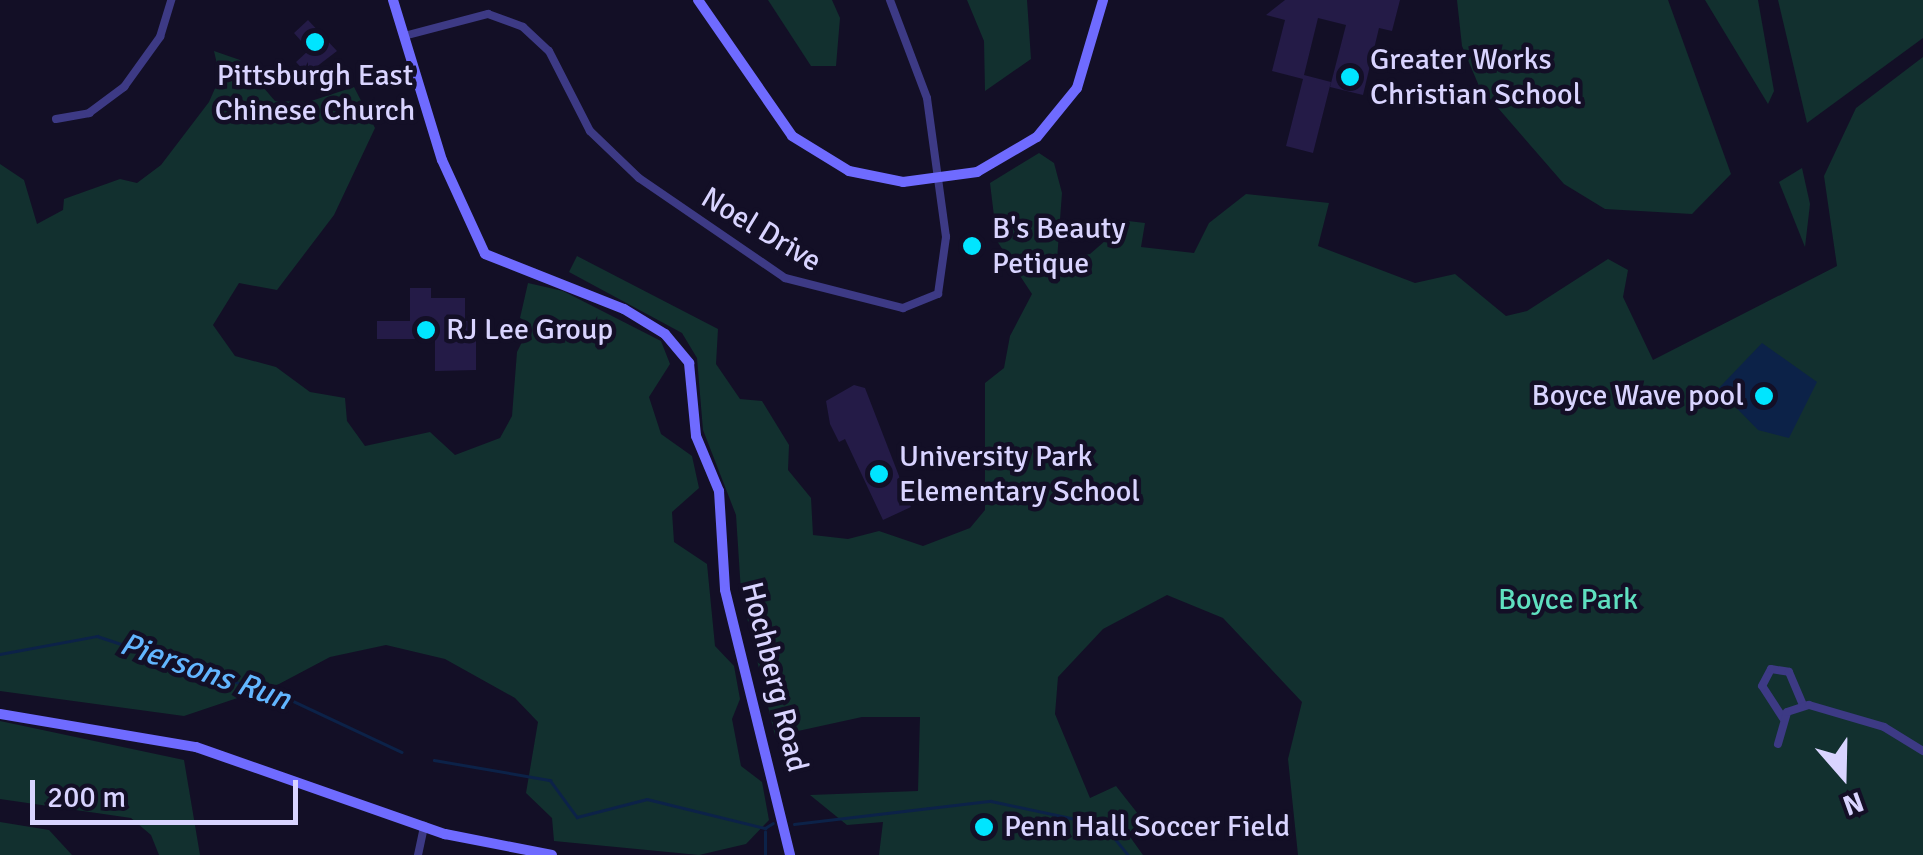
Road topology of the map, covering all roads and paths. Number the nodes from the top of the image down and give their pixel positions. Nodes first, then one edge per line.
1 (172, 0) edge
2 (394, 0) edge
3 (698, 0) edge
4 (890, 0) edge
5 (1103, 0) edge
6 (404, 36) junction
7 (56, 119) dead end
8 (937, 181) junction
9 (1803, 705) junction
10 (0, 714) edge
11 (1783, 718) junction
12 (1778, 744) dead end
13 (1923, 751) edge
14 (424, 826) junction
15 (418, 855) edge
16 (552, 855) edge
17 (790, 855) edge

1 - 7 street
2 - 6 street, Hochberg Road
3 - 8 street
4 - 8 street, Noel Drive
5 - 8 street
6 - 8 street, Noel Drive
6 - 17 street, Hochberg Road
9 - 11 street
9 - 11 street
9 - 13 street
10 - 14 street
11 - 12 street
14 - 15 street
14 - 16 street

